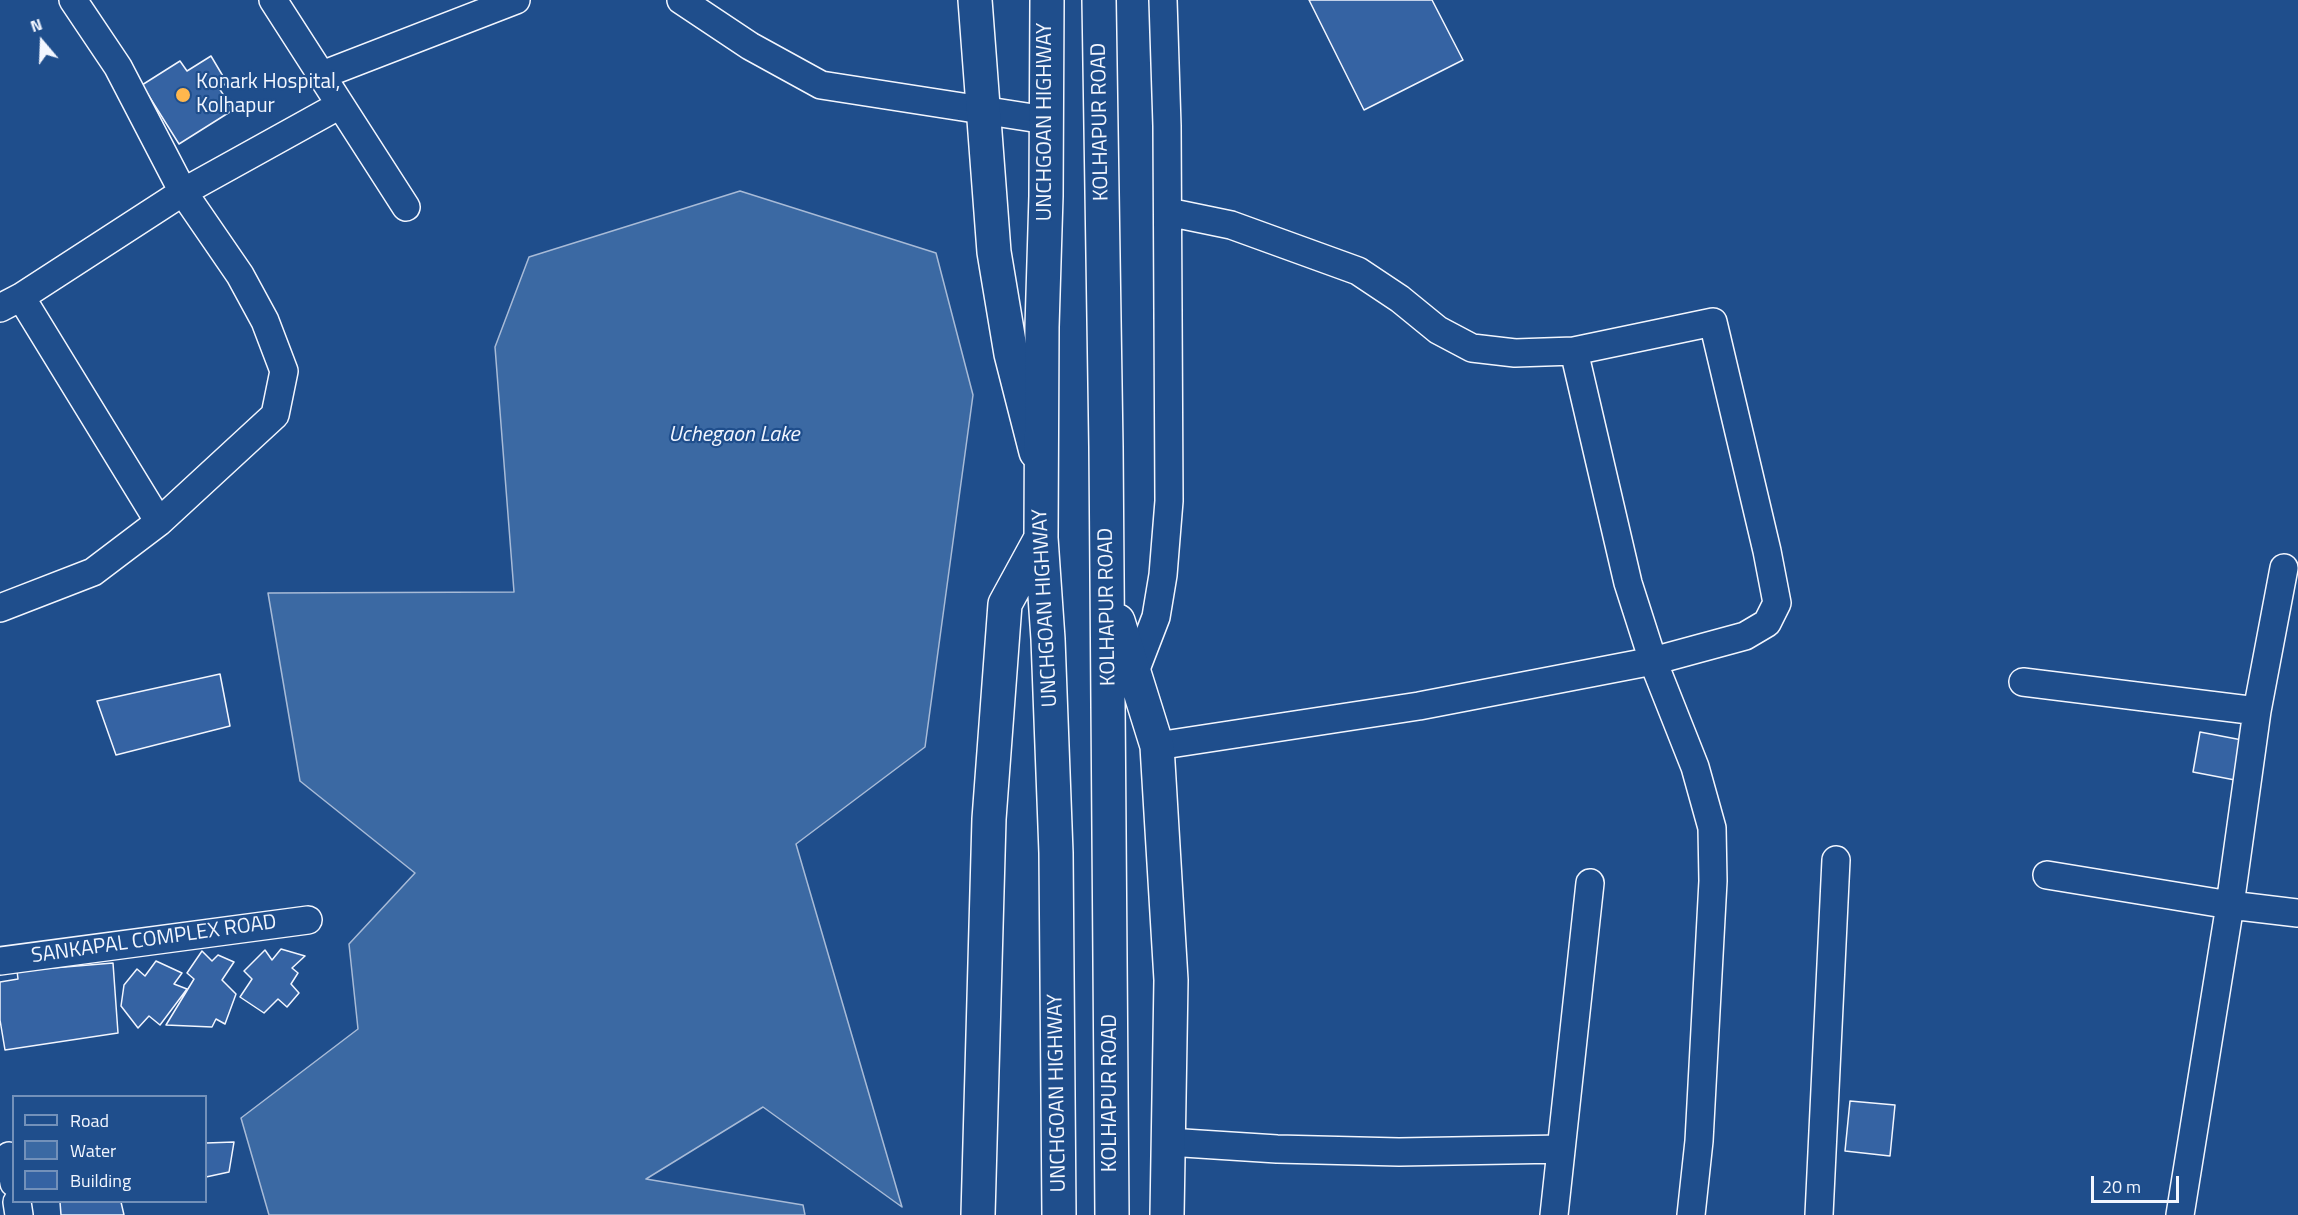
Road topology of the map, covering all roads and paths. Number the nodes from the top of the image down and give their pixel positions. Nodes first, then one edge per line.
1 (73, 0) edge
2 (273, 0) edge
3 (516, 0) edge
4 (681, 0) edge
5 (975, 0) edge
6 (1047, 0) edge
7 (1099, 0) edge
8 (1163, 0) edge
9 (322, 75) junction
10 (339, 105) junction
11 (984, 111) junction
12 (1046, 120) junction
13 (183, 192) junction
14 (406, 207) dead end
15 (1168, 212) junction
16 (10, 303) edge
17 (1574, 351) junction
18 (1041, 471) junction
19 (159, 522) junction
20 (1041, 538) junction
21 (2284, 568) dead end
22 (1107, 585) junction
23 (0, 608) edge
24 (1653, 661) junction
25 (1134, 674) junction
26 (2023, 682) dead end
27 (2257, 711) junction
28 (1157, 746) junction
29 (1836, 860) dead end
30 (2047, 875) dead end
31 (1590, 883) dead end
32 (2230, 904) junction
33 (2298, 913) edge
34 (308, 920) dead end
35 (0, 961) edge
36 (1168, 1142) junction
37 (1561, 1149) junction
38 (9, 1156) dead end
39 (12, 1172) edge
40 (978, 1215) edge
41 (1059, 1215) edge
42 (1112, 1215) edge
43 (1167, 1215) edge
44 (1554, 1215) edge
45 (1691, 1215) edge
46 (1819, 1215) edge
47 (2180, 1215) edge

1 - 13 street
2 - 9 street
3 - 9 street
4 - 11 street
5 - 11 main road
6 - 12 main road, UNCHGOAN HIGHWAY
7 - 22 main road, KOLHAPUR ROAD
8 - 15 street
9 - 10 street
10 - 13 street
10 - 14 street
11 - 12 street
11 - 18 main road
12 - 18 main road, UNCHGOAN HIGHWAY
13 - 16 street
13 - 19 street
15 - 17 street
15 - 25 street
16 - 19 street
17 - 24 street
17 - 24 street
18 - 20 main road, UNCHGOAN HIGHWAY
19 - 23 street
20 - 40 main road
20 - 41 main road, UNCHGOAN HIGHWAY
21 - 27 street
22 - 25 main road
22 - 42 main road, KOLHAPUR ROAD
24 - 28 street
24 - 45 street
25 - 28 main road
26 - 27 street
27 - 32 street
28 - 36 main road
29 - 46 street
30 - 32 street
31 - 37 street
32 - 33 street
32 - 47 street
34 - 35 street, SANKAPAL COMPLEX ROAD
36 - 37 street
36 - 43 main road
37 - 44 street
38 - 39 street

